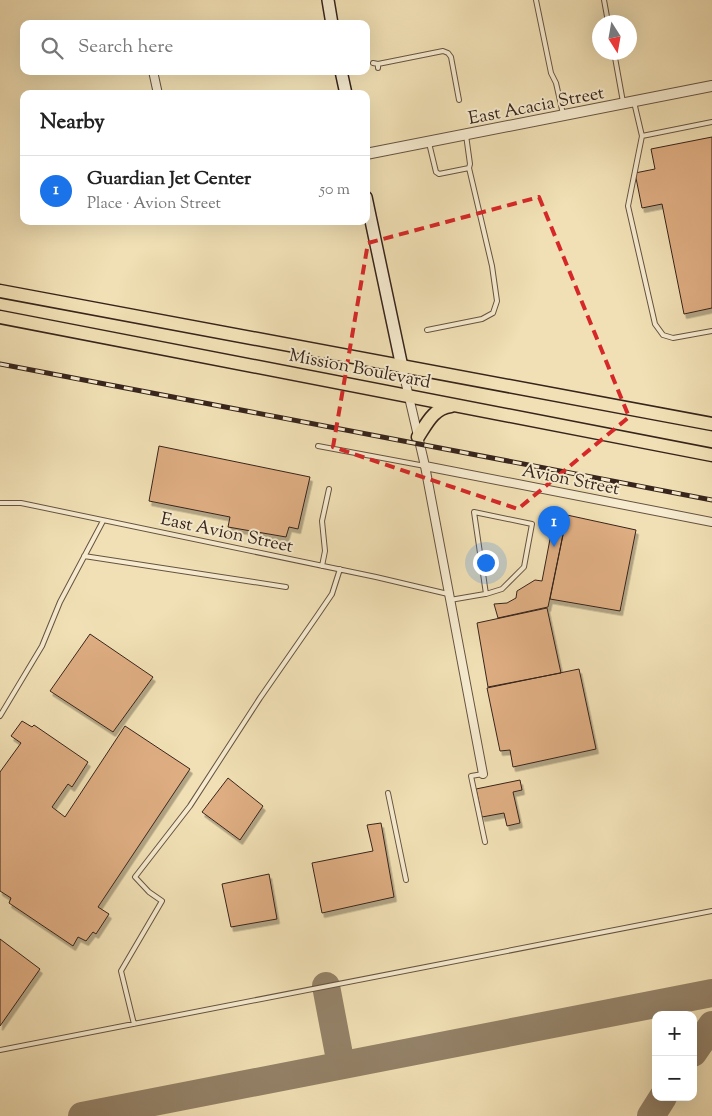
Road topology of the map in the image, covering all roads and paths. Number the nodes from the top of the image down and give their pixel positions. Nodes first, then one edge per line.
1 (328, 0) edge
2 (536, 0) edge
3 (604, 0) edge
4 (607, 15) edge
5 (331, 20) edge
6 (616, 60) edge
7 (377, 65) dead end
8 (154, 75) edge
9 (343, 75) edge
10 (712, 86) edge
11 (157, 90) edge
12 (345, 90) edge
13 (459, 100) dead end
14 (634, 102) junction
15 (624, 104) junction
16 (564, 116) junction
17 (712, 122) edge
18 (466, 135) junction
19 (642, 136) junction
20 (428, 142) junction
21 (370, 153) edge
22 (469, 168) junction
23 (370, 216) edge
24 (0, 291) edge
25 (0, 317) edge
26 (427, 330) dead end
27 (712, 331) edge
28 (402, 367) junction
29 (410, 397) junction
30 (457, 406) junction
31 (712, 424) edge
32 (418, 437) junction
33 (318, 446) dead end
34 (712, 455) edge
35 (425, 466) junction
36 (329, 489) dead end
37 (0, 503) edge
38 (103, 521) junction
39 (712, 522) edge
40 (84, 556) junction
41 (322, 566) junction
42 (340, 570) junction
43 (286, 587) dead end
44 (486, 594) junction
45 (449, 597) junction
46 (0, 716) edge
47 (483, 774) joint
48 (388, 793) dead end
49 (485, 842) dead end
50 (406, 880) dead end
51 (712, 911) edge
52 (134, 1024) junction
53 (0, 1050) edge

1 - 5 main road
2 - 16 lane
3 - 4 lane
6 - 15 lane
7 - 13 lane
8 - 11 street
9 - 12 main road
10 - 14 street, East Acacia Street
14 - 15 street, East Acacia Street
14 - 19 lane
15 - 16 street, East Acacia Street
16 - 18 street, East Acacia Street
17 - 19 lane
18 - 20 street, East Acacia Street
18 - 22 lane
19 - 27 lane
20 - 21 street, East Acacia Street
20 - 22 lane
22 - 26 lane
23 - 28 main road
24 - 28 main road, Mission Boulevard
25 - 29 main road, Mission Boulevard
28 - 29 street
28 - 31 main road, Mission Boulevard
29 - 30 main road, Mission Boulevard
29 - 32 street
30 - 32 main road
30 - 34 main road, Mission Boulevard
32 - 35 street
33 - 35 lane
35 - 39 street, Avion Street
35 - 45 street
36 - 41 lane
37 - 38 lane, East Avion Street
38 - 40 lane
38 - 41 lane, East Avion Street
40 - 43 lane
40 - 46 lane
41 - 42 lane, East Avion Street
42 - 45 lane, East Avion Street
42 - 52 lane
44 - 44 lane
44 - 45 lane
45 - 47 street
47 - 49 lane
48 - 50 lane
51 - 52 lane
52 - 53 lane

